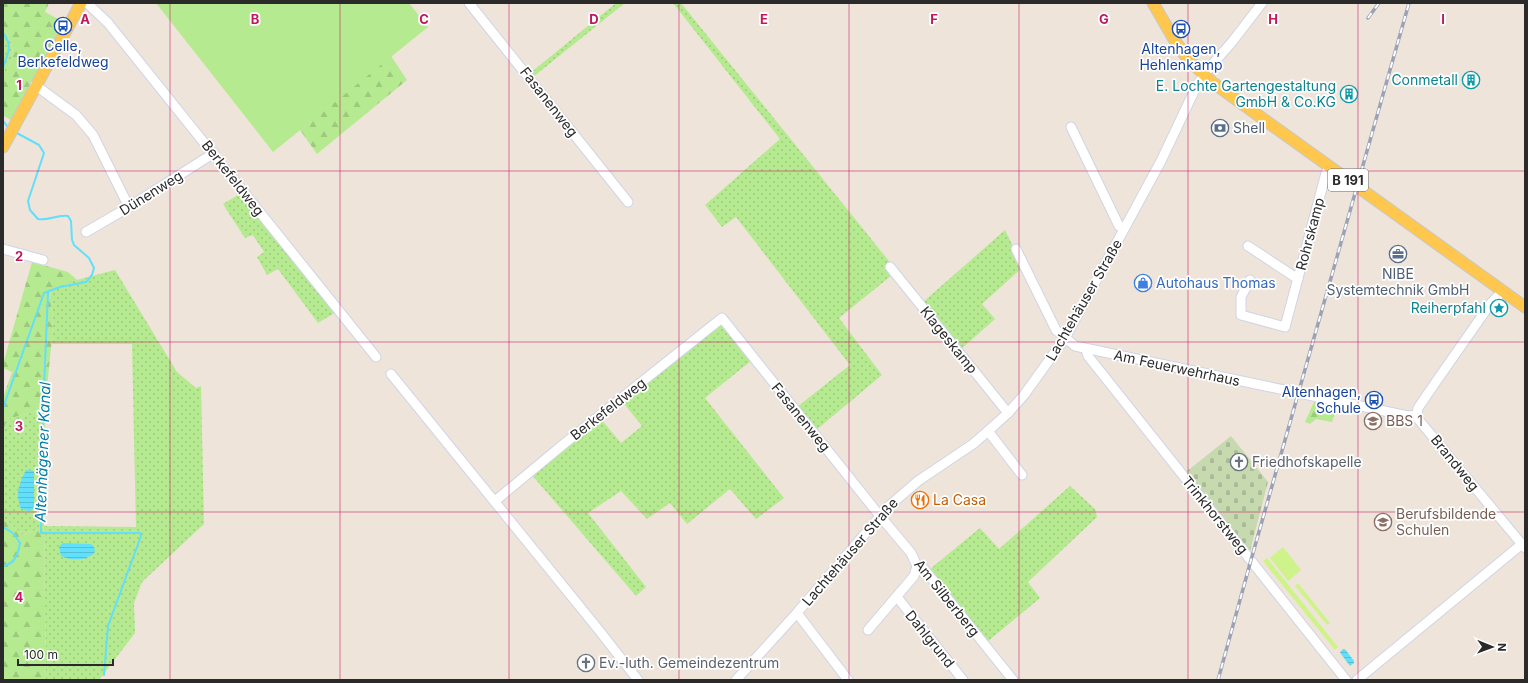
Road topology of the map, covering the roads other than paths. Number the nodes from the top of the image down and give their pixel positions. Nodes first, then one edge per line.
1 (80, 3) edge
2 (87, 3) edge
3 (469, 3) edge
4 (1153, 3) edge
5 (1262, 3) edge
6 (1204, 75) junction
7 (35, 85) junction
8 (1071, 128) dead end
9 (3, 147) edge
10 (214, 153) junction
11 (1329, 167) junction
12 (628, 202) dead end
13 (129, 207) junction
14 (1124, 229) junction
15 (86, 232) dead end
16 (1248, 246) dead end
17 (3, 249) edge
18 (1016, 249) dead end
19 (43, 260) dead end
20 (890, 267) dead end
21 (1298, 279) junction
22 (1250, 280) dead end
23 (1503, 291) junction
24 (1525, 307) edge
25 (722, 318) joint
26 (1065, 338) junction
27 (1086, 349) junction
28 (376, 357) dead end
29 (392, 374) dead end
30 (1008, 413) junction
31 (1416, 415) junction
32 (988, 431) junction
33 (1022, 475) dead end
34 (495, 501) junction
35 (880, 516) junction
36 (1523, 546) edge
37 (917, 566) junction
38 (897, 597) junction
39 (798, 612) junction
40 (868, 630) dead end
41 (638, 680) edge
42 (736, 680) edge
43 (848, 680) edge
44 (963, 680) edge
45 (1013, 680) edge
46 (1346, 680) edge
47 (1356, 680) edge

1 - 7 main road
2 - 10 street, Berkefeldweg
3 - 12 street, Fasanenweg
4 - 6 main road, B 191
5 - 6 street, Lachtehäuser Straße
6 - 11 main road, B 191
6 - 14 street, Lachtehäuser Straße
7 - 9 main road
7 - 13 street
8 - 14 street
10 - 13 street, Dünenweg
10 - 28 street, Berkefeldweg
11 - 21 street, Rohrskamp
11 - 23 main road, B 191
13 - 15 street, Dünenweg
14 - 26 street, Lachtehäuser Straße
16 - 21 street, Rohrskamp
17 - 19 street
18 - 26 street
20 - 30 street, Klageskamp
21 - 22 street, Rohrskamp
23 - 24 main road, B 191
23 - 31 street
25 - 34 street, Berkefeldweg
25 - 35 street, Fasanenweg
26 - 27 street, Am Feuerwehrhaus
26 - 30 street, Lachtehäuser Straße
27 - 31 street, Am Feuerwehrhaus
27 - 46 street, Trinkhorstweg
29 - 34 street
30 - 32 street, Lachtehäuser Straße
31 - 36 street, Brandweg
32 - 33 street
32 - 35 street, Lachtehäuser Straße
34 - 41 street
35 - 37 street, Am Silberberg
35 - 39 street, Lachtehäuser Straße
36 - 47 street
37 - 38 street, Dahlgrund
37 - 45 street, Am Silberberg
38 - 40 street, Dahlgrund
38 - 44 street, Dahlgrund
39 - 42 street, Lachtehäuser Straße
39 - 43 street

